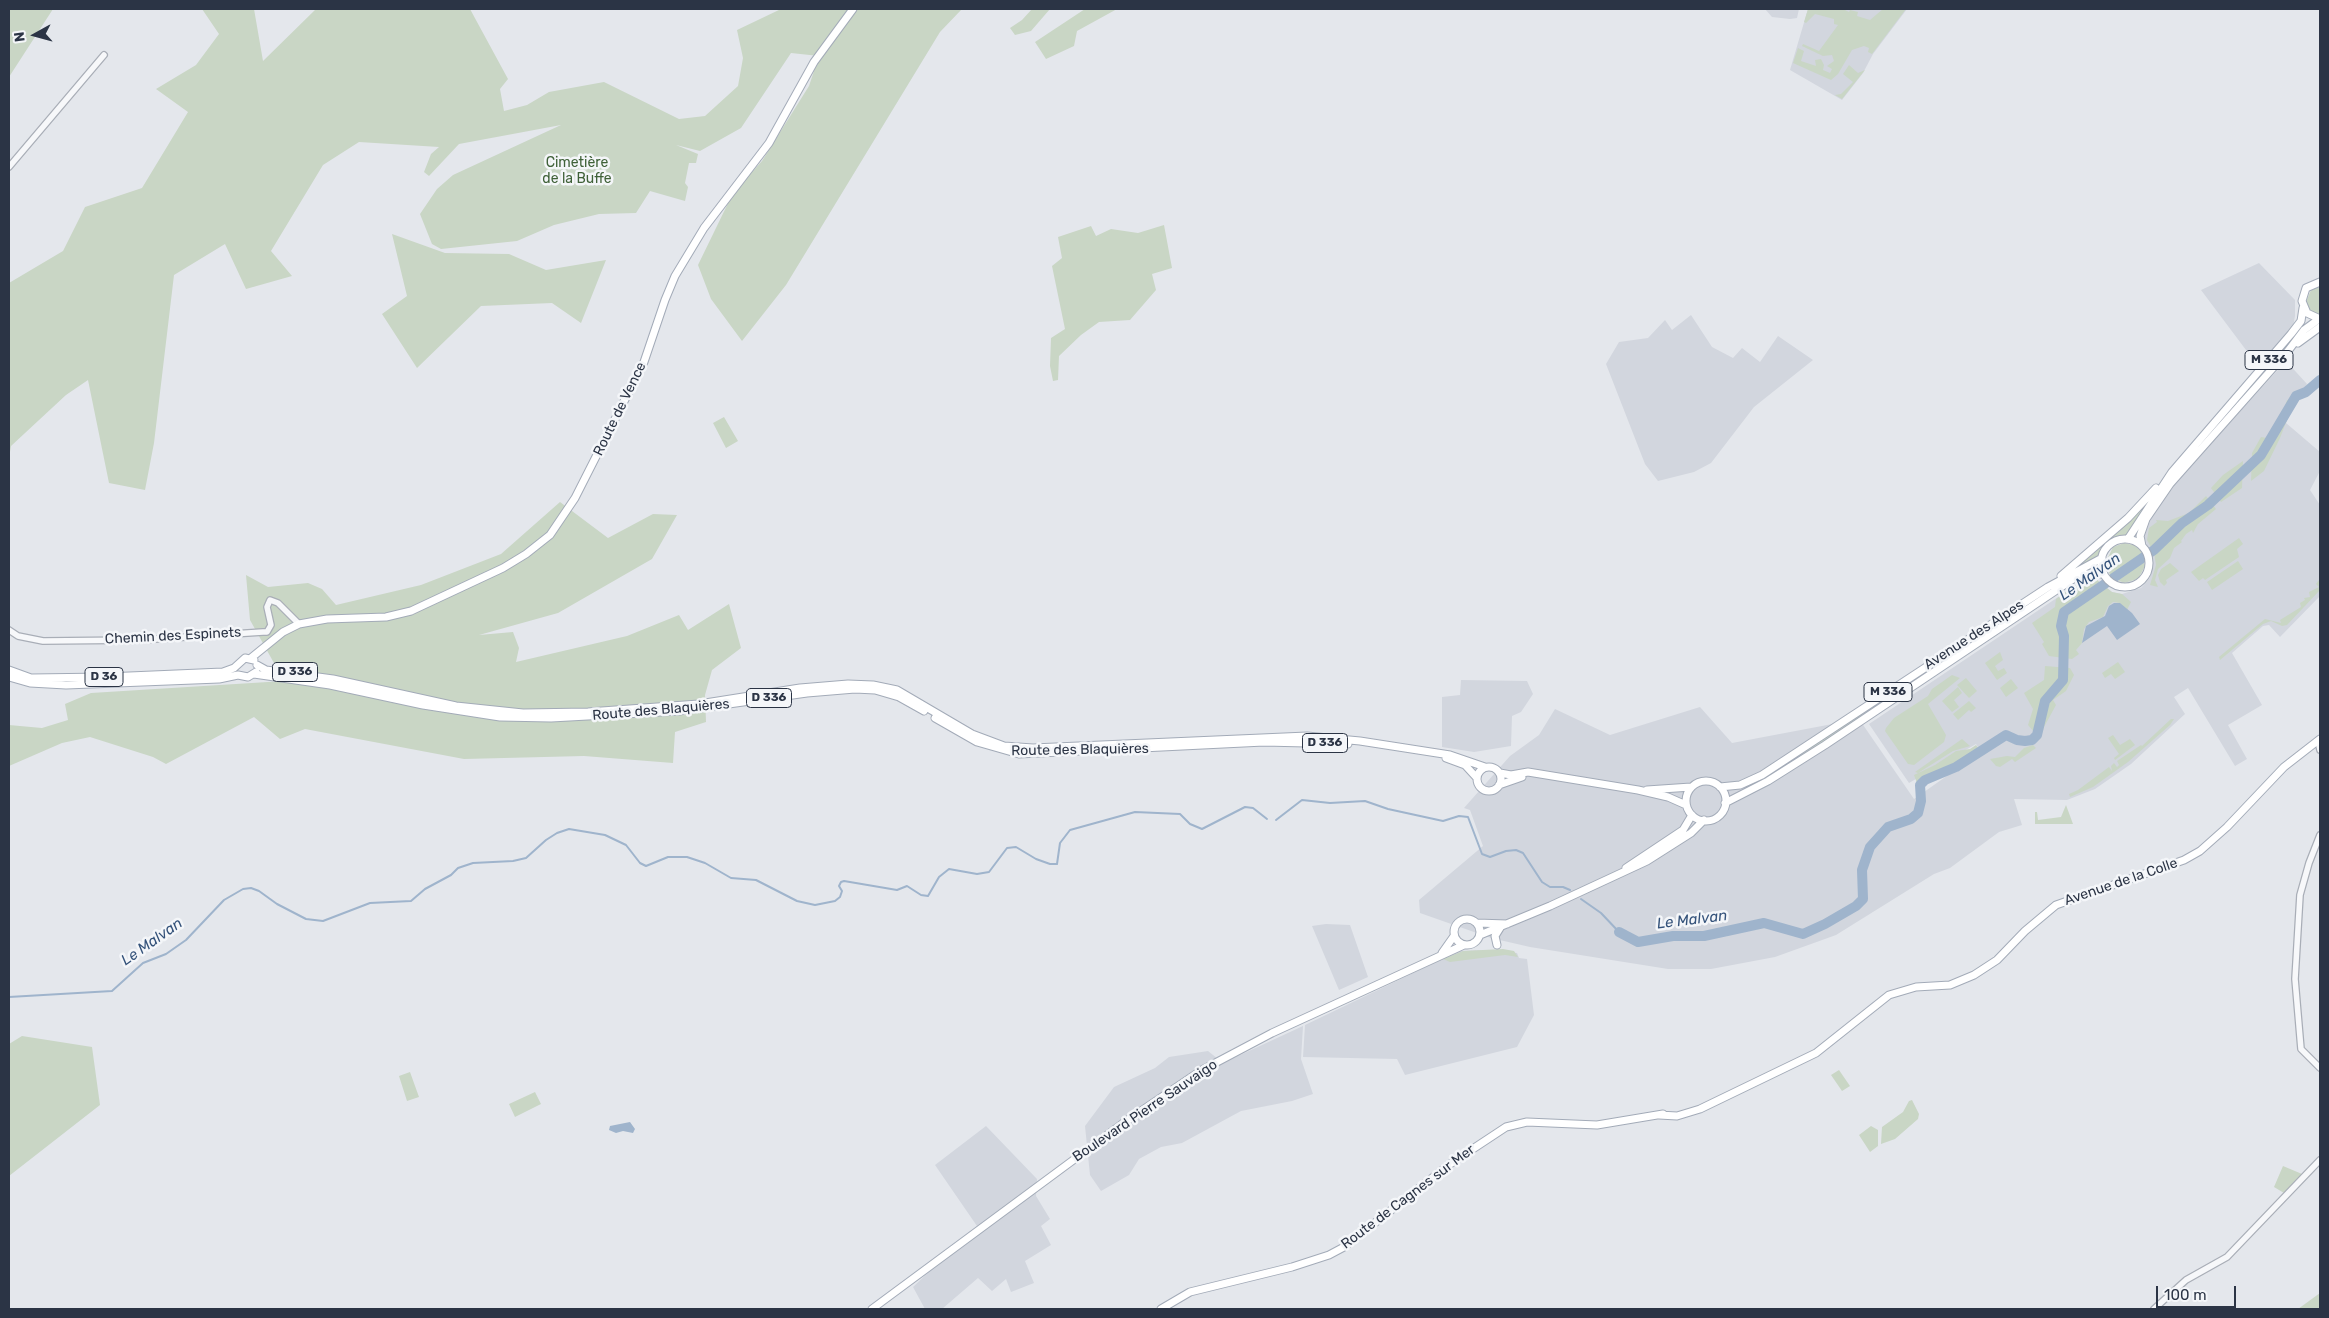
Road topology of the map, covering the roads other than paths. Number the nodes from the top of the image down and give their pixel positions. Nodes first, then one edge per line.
1 (853, 9) edge
2 (104, 55) dead end
3 (9, 166) edge
4 (2320, 282) edge
5 (2303, 308) junction
6 (2320, 322) edge
7 (2172, 472) junction
8 (2128, 539) junction
9 (2142, 546) junction
10 (2102, 558) junction
11 (2104, 574) junction
12 (2048, 587) junction
13 (299, 624) junction
14 (9, 630) edge
15 (254, 662) junction
16 (238, 664) junction
17 (9, 670) edge
18 (254, 674) junction
19 (241, 675) junction
20 (9, 677) edge
21 (2319, 740) edge
22 (1386, 746) junction
23 (2320, 750) edge
24 (1434, 754) junction
25 (1485, 767) junction
26 (1500, 773) junction
27 (1538, 774) junction
28 (1476, 777) junction
29 (1499, 785) junction
30 (1691, 787) junction
31 (1720, 787) junction
32 (1638, 790) junction
33 (1725, 803) junction
34 (1686, 805) junction
35 (1692, 815) junction
36 (1704, 820) junction
37 (2320, 836) edge
38 (1622, 872) junction
39 (1477, 923) junction
40 (1504, 926) junction
41 (1480, 935) junction
42 (1454, 936) junction
43 (1464, 945) junction
44 (1498, 946) dead end
45 (1442, 953) junction
46 (2320, 1068) edge
47 (1659, 1115) joint
48 (2320, 1160) edge
49 (872, 1309) edge
50 (1161, 1309) edge
51 (2154, 1309) edge

1 - 13 main road, Route de Vence
2 - 3 street
4 - 5 main road
5 - 6 main road
5 - 7 main road, M 336
6 - 9 main road, M 336
7 - 8 main road
7 - 12 main road, M 336
8 - 9 main road
8 - 10 main road
9 - 11 main road
10 - 11 main road
10 - 12 main road, Avenue des Alpes
11 - 33 main road, Avenue des Alpes / M 336
12 - 31 main road, Avenue des Alpes / M 336
13 - 14 street, Chemin des Espinets
13 - 15 main road, Route de Vence
15 - 16 main road
15 - 18 main road
15 - 22 main road, Route des Blaquières / D 336
16 - 17 main road, D 36
16 - 19 main road
18 - 19 main road
18 - 22 main road, Route des Blaquières / D 336
19 - 20 main road, D 36
21 - 23 street
21 - 47 main road, Avenue de la Colle
22 - 24 main road, Route des Blaquières / D 336
24 - 25 main road
24 - 28 main road
25 - 26 main road
25 - 28 main road
26 - 27 main road
26 - 29 main road
27 - 29 main road
27 - 32 main road
28 - 29 main road
30 - 31 main road
30 - 32 main road
30 - 34 main road
31 - 33 main road
32 - 34 main road
33 - 36 main road
34 - 35 main road
35 - 36 main road
35 - 38 main road
36 - 38 main road
37 - 46 street
38 - 40 main road
39 - 40 main road
39 - 41 main road
39 - 42 main road
40 - 41 main road
40 - 44 main road
41 - 43 main road
42 - 43 main road
42 - 45 main road, Boulevard Pierre Sauvaigo
43 - 45 main road, Boulevard Pierre Sauvaigo
45 - 49 main road, Boulevard Pierre Sauvaigo
47 - 50 main road, Route de Cagnes sur Mer
48 - 51 street

